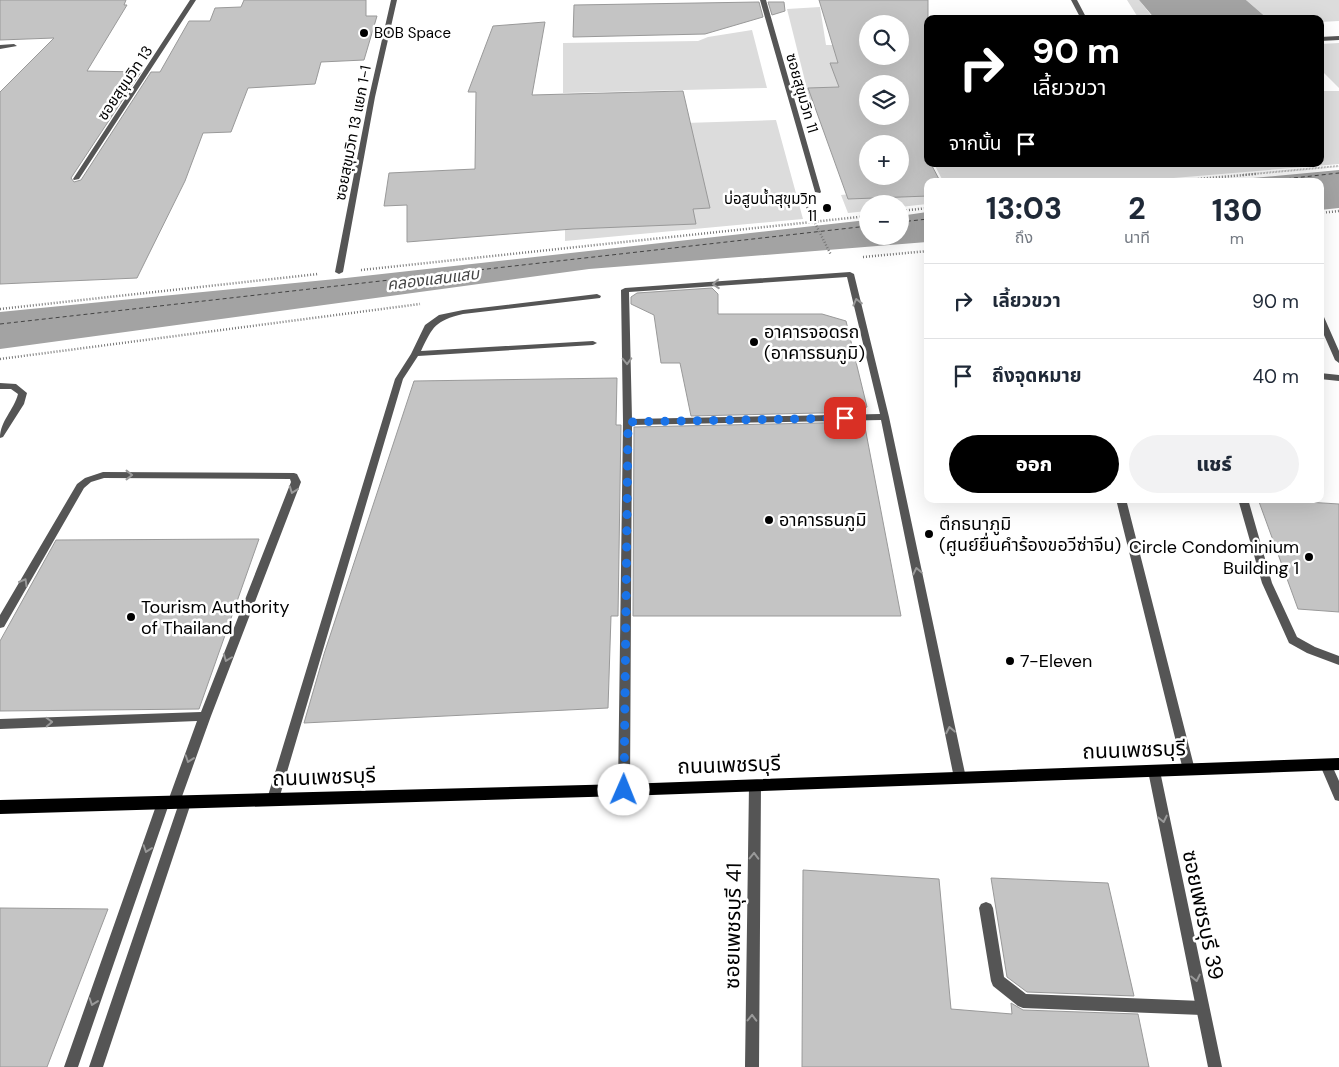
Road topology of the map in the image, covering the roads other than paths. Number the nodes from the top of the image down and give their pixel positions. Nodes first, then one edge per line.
1 (193, 0) edge
2 (394, 0) edge
3 (763, 0) edge
4 (1074, 0) edge
5 (1082, 15) edge
6 (1324, 38) edge
7 (1339, 38) edge
8 (0, 46) edge
9 (14, 46) dead end
10 (76, 179) dead end
11 (818, 192) dead end
12 (339, 272) road end
13 (597, 296) dead end
14 (1324, 326) edge
15 (594, 343) dead end
16 (415, 354) junction
17 (1339, 360) edge
18 (1324, 376) edge
19 (1339, 378) edge
20 (0, 386) edge
21 (885, 417) junction
22 (628, 422) junction
23 (0, 435) edge
24 (1122, 503) edge
25 (1244, 503) edge
26 (0, 624) edge
27 (1339, 661) edge
28 (204, 716) junction
29 (0, 724) edge
30 (1333, 764) edge
31 (1189, 770) junction
32 (1154, 771) junction
33 (960, 778) junction
34 (755, 785) junction
35 (624, 790) junction
36 (1339, 796) edge
37 (273, 799) junction
38 (174, 803) junction
39 (0, 807) edge
40 (986, 908) dead end
41 (1202, 1008) junction
42 (71, 1067) edge
43 (96, 1067) edge
44 (752, 1067) edge
45 (1215, 1067) edge

1 - 10 street, ซอยสุขุมวิท 13
2 - 12 street, ซอยสุขุมวิท 13 แยก 1-1
3 - 11 street, ซอยสุขุมวิท 11
4 - 5 street
6 - 7 street
8 - 9 street
13 - 16 street
14 - 17 street
15 - 16 street
16 - 37 street
18 - 19 street
20 - 23 street
21 - 22 street
21 -> 22 street
33 -> 21 street
22 - 35 street
24 - 31 street
25 - 27 street
26 -> 28 street
29 -> 28 street
28 -> 38 street
30 - 31 main road, ถนนเพชรบุรี
30 - 36 street
31 - 32 main road, ถนนเพชรบุรี
32 - 33 main road, ถนนเพชรบุรี
32 -> 41 street, ซอยเพชรบุรี 39
33 - 34 main road, ถนนเพชรบุรี
34 - 35 main road, ถนนเพชรบุรี
44 -> 34 street, ซอยเพชรบุรี 41
35 - 37 main road, ถนนเพชรบุรี
37 - 38 main road, ถนนเพชรบุรี
38 - 39 main road, ถนนเพชรบุรี
38 -> 42 street
38 - 43 street
40 - 41 street
41 - 45 street, ซอยเพชรบุรี 39

